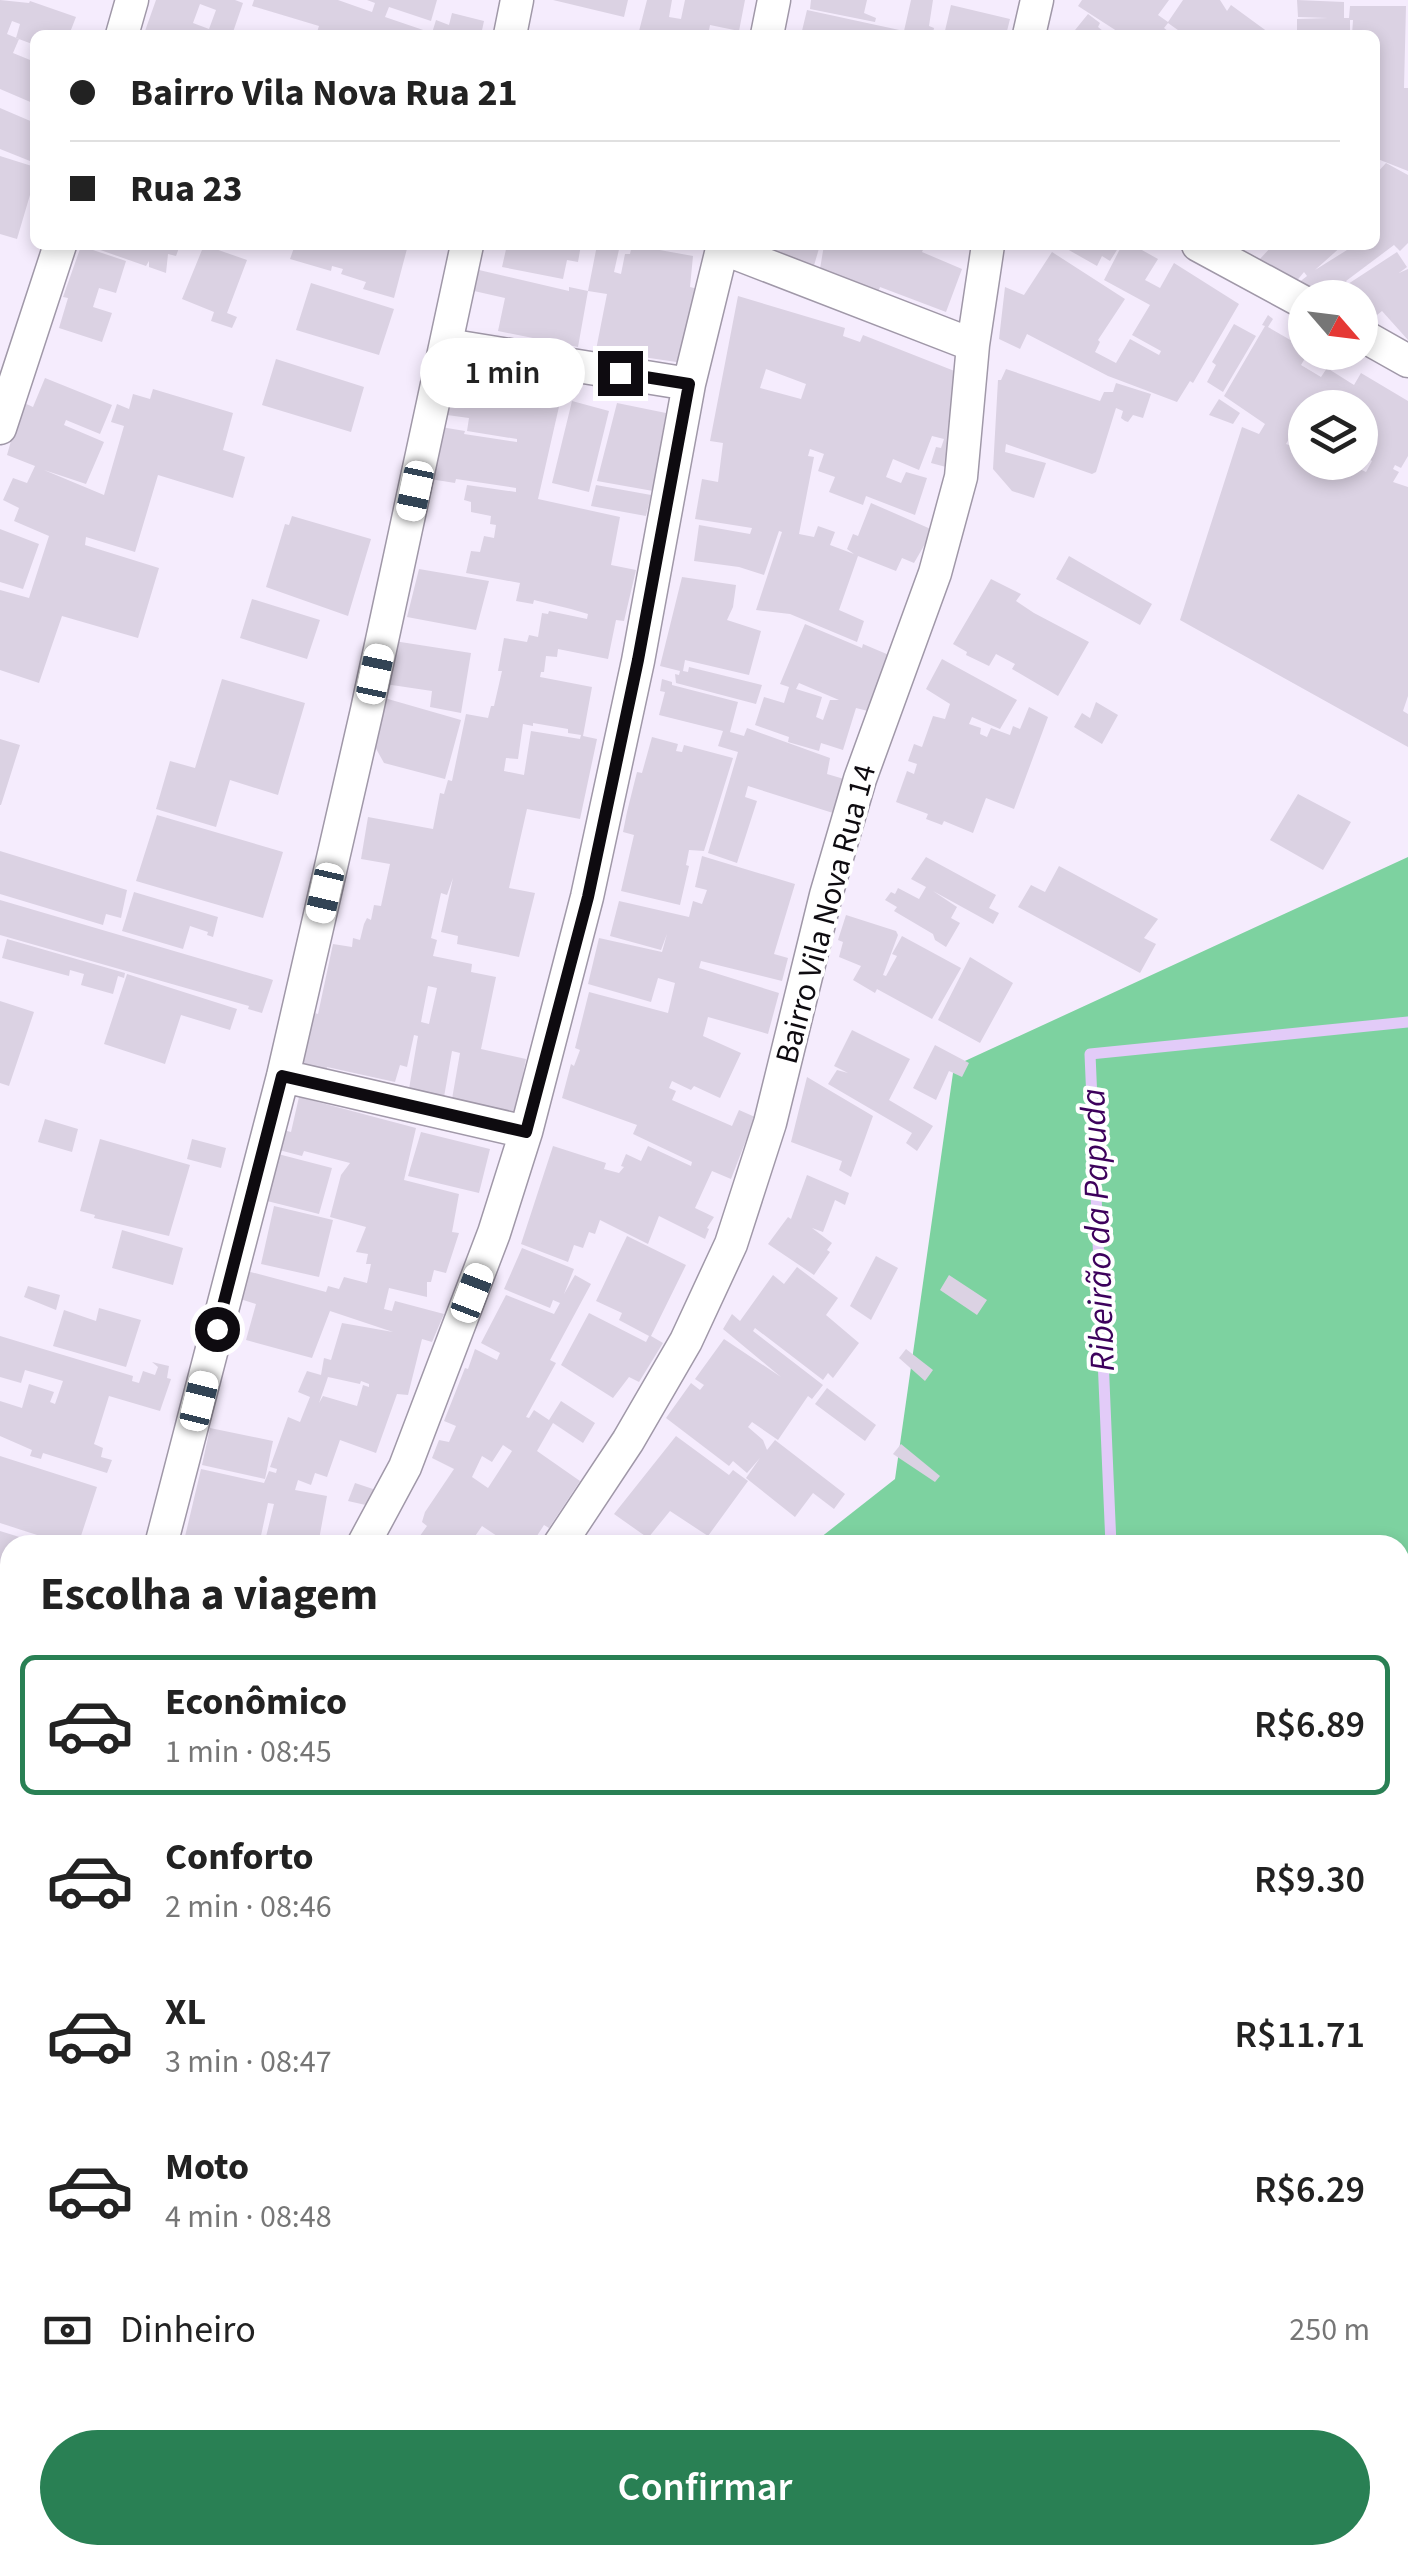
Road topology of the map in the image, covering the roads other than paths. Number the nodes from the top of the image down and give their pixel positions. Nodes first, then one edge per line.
1 (132, 0) edge
2 (517, 0) edge
3 (774, 0) edge
4 (1037, 0) edge
5 (123, 30) edge
6 (511, 30) edge
7 (768, 30) edge
8 (1030, 30) edge
9 (58, 250) edge
10 (466, 250) edge
11 (721, 250) edge
12 (730, 250) edge
13 (987, 250) edge
14 (1207, 250) edge
15 (1288, 295) edge
16 (1378, 344) edge
17 (447, 345) junction
18 (973, 345) junction
19 (1408, 361) edge
20 (689, 384) junction
21 (0, 428) edge
22 (282, 1076) junction
23 (526, 1132) junction
24 (165, 1535) edge
25 (368, 1535) edge
26 (566, 1535) edge

1 - 5 street
2 - 6 street
3 - 7 street
4 - 8 street
9 - 21 street
10 - 17 street
11 - 20 street
12 - 18 street
13 - 18 street, Bairro Vila Nova Rua 14
14 - 15 street
16 - 19 street
17 - 20 street
17 - 22 street
18 - 26 street, Bairro Vila Nova Rua 14
20 - 23 street
22 - 23 street
22 - 24 street
23 - 25 street

